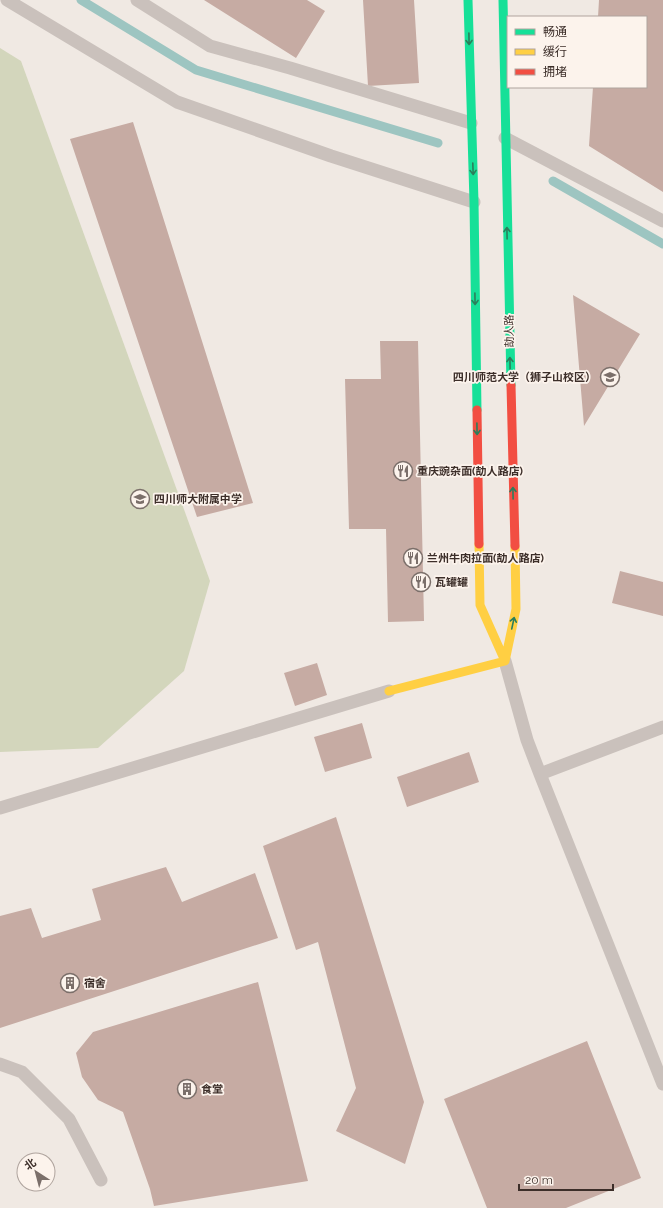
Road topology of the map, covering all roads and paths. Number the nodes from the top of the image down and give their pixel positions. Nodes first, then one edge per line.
1 (7, 0) edge
2 (137, 0) edge
3 (468, 0) edge
4 (503, 0) edge
5 (471, 123) junction
6 (505, 138) junction
7 (474, 202) junction
8 (663, 221) edge
9 (505, 661) junction
10 (390, 691) joint
11 (663, 728) edge
12 (540, 774) junction
13 (0, 808) edge
14 (0, 1064) edge
15 (663, 1084) edge
16 (101, 1180) dead end

1 - 7 lane
2 - 5 lane
3 -> 5 street
4 - 6 street, 劼人路
5 -> 7 street
6 - 8 lane
9 -> 6 street, 劼人路
7 -> 9 street
9 - 10 street
9 - 12 lane
10 - 13 lane
11 - 12 lane
12 - 15 lane
14 - 16 lane

